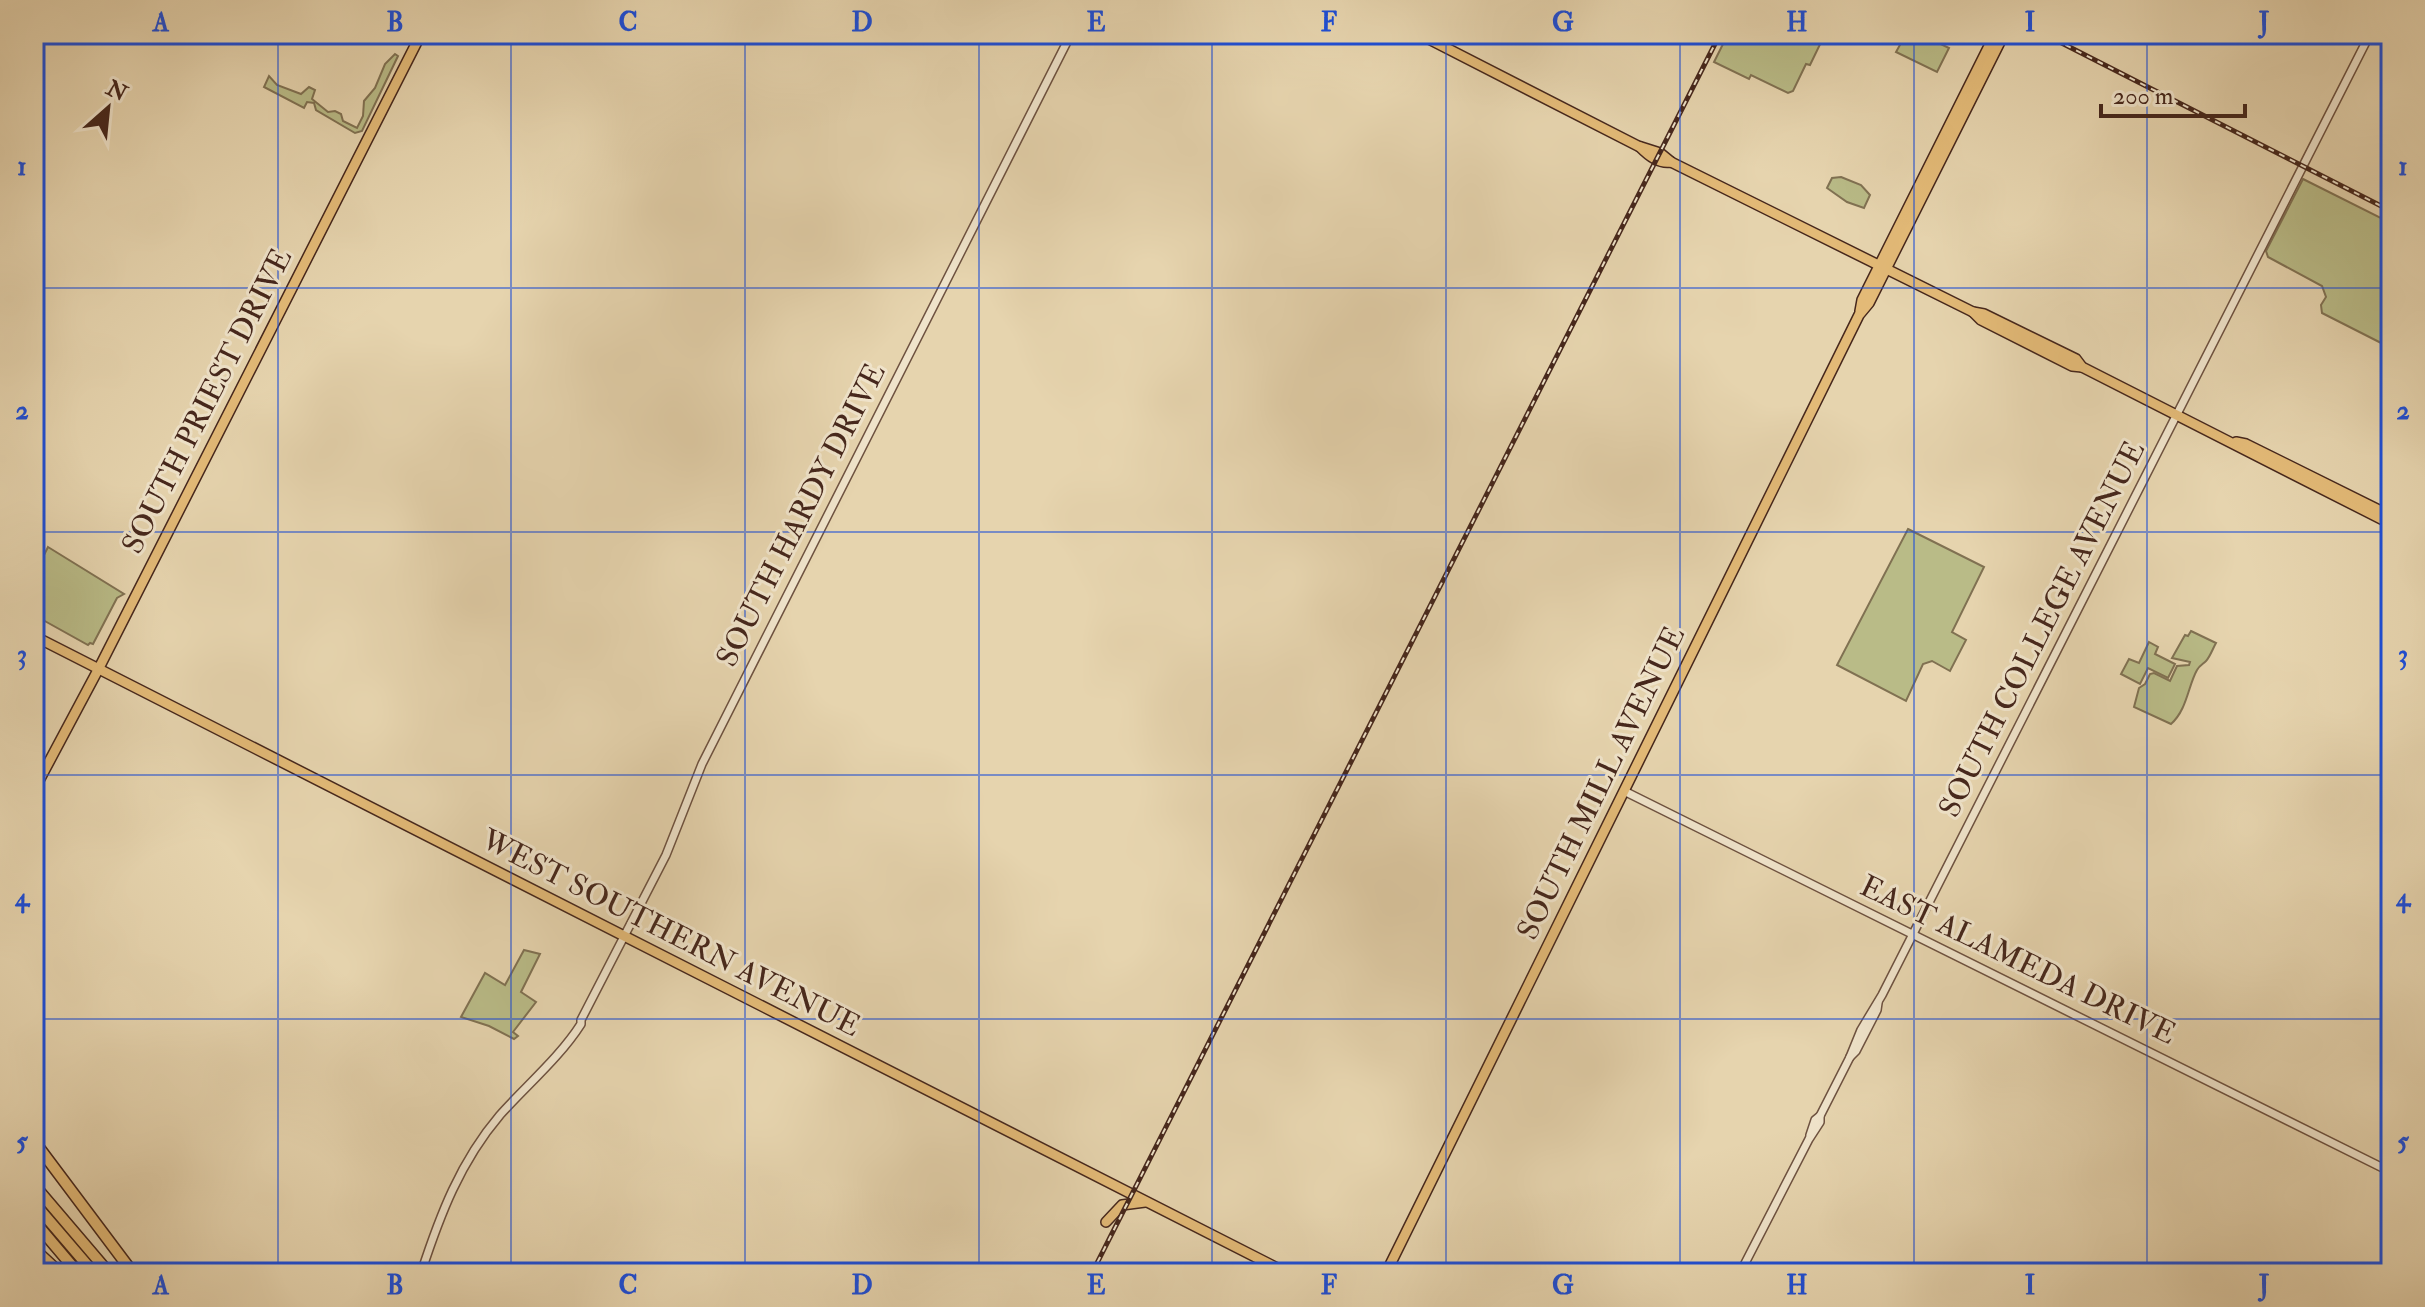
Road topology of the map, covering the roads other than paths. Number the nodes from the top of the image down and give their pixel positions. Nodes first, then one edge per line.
1 (421, 34) edge
2 (1071, 34) edge
3 (1419, 34) edge
4 (1995, 34) edge
5 (2004, 34) edge
6 (2370, 34) edge
7 (1883, 268) junction
8 (2178, 414) junction
9 (2232, 441) junction
10 (2391, 516) edge
11 (2391, 524) edge
12 (34, 636) edge
13 (99, 668) junction
14 (34, 790) edge
15 (1624, 791) junction
16 (1912, 935) junction
17 (625, 936) junction
18 (34, 1141) edge
19 (2391, 1172) edge
20 (34, 1185) edge
21 (1145, 1202) junction
22 (34, 1203) edge
23 (34, 1221) edge
24 (1106, 1222) dead end
25 (34, 1249) edge
26 (60, 1273) edge
27 (78, 1273) edge
28 (94, 1273) edge
29 (109, 1273) edge
30 (133, 1273) edge
31 (421, 1273) edge
32 (1287, 1273) edge
33 (1386, 1273) edge
34 (1740, 1273) edge

1 - 13 main road, SOUTH PRIEST DRIVE
2 - 17 street, SOUTH HARDY DRIVE
3 - 7 main road
4 - 7 main road, SOUTH MILL AVENUE
5 - 7 main road, SOUTH MILL AVENUE
6 - 8 street, SOUTH COLLEGE AVENUE
7 - 8 main road
7 - 15 main road, SOUTH MILL AVENUE
8 - 9 main road
8 - 16 street, SOUTH COLLEGE AVENUE
9 - 10 main road
9 - 11 main road
12 - 13 main road, WEST SOUTHERN AVENUE
13 - 14 main road, SOUTH PRIEST DRIVE
13 - 17 main road, WEST SOUTHERN AVENUE
15 - 16 street, EAST ALAMEDA DRIVE
15 - 33 main road, SOUTH MILL AVENUE
16 - 19 street, EAST ALAMEDA DRIVE
16 - 34 street, SOUTH COLLEGE AVENUE
17 - 21 main road, WEST SOUTHERN AVENUE
17 - 31 street, SOUTH HARDY DRIVE
18 - 30 highway
20 - 29 highway
21 - 24 main road
21 - 32 main road, WEST SOUTHERN AVENUE
22 - 28 highway
23 - 27 highway
25 - 26 highway

